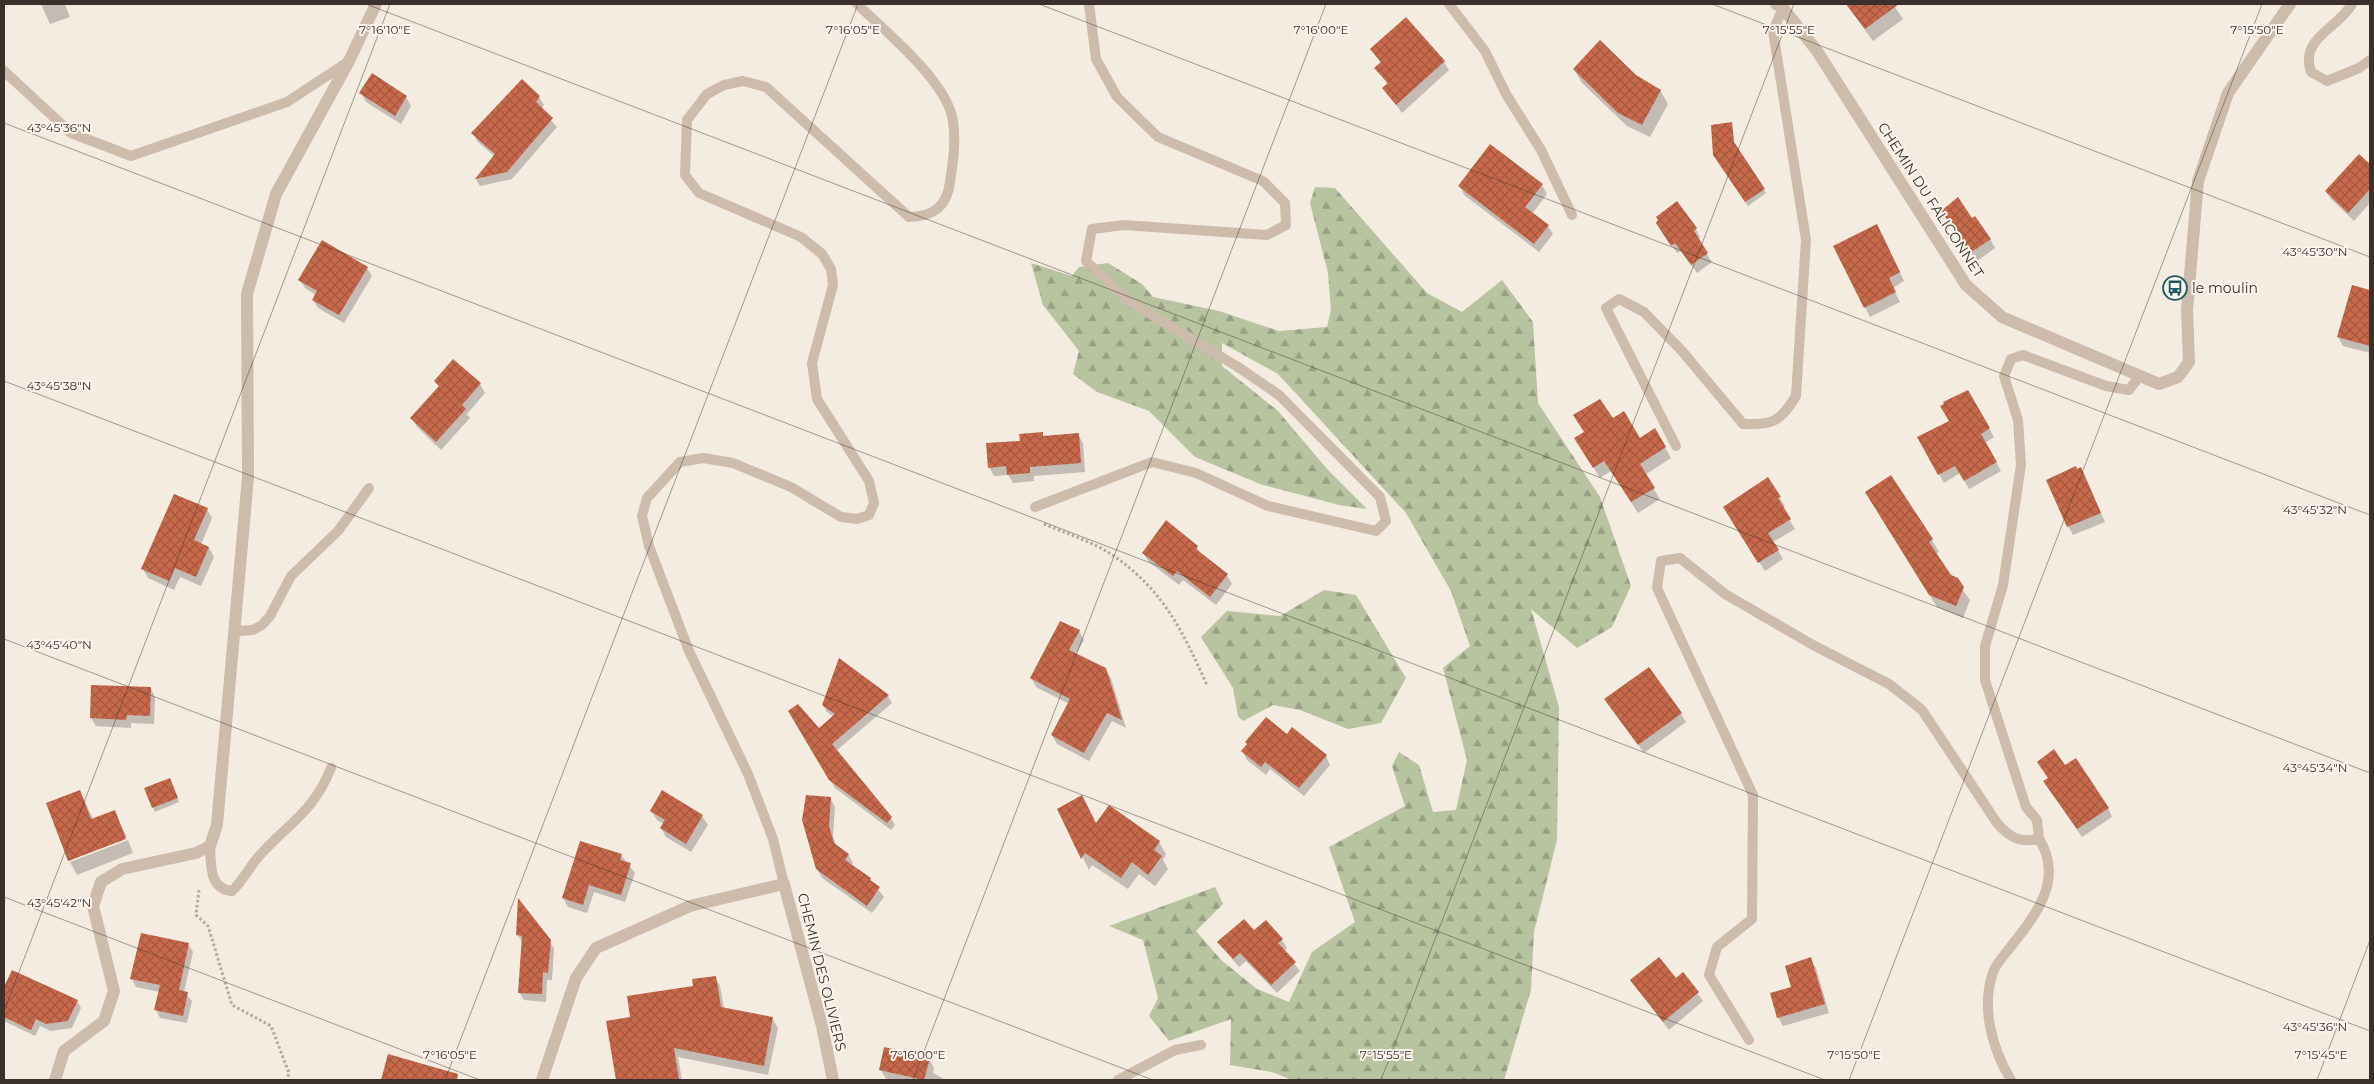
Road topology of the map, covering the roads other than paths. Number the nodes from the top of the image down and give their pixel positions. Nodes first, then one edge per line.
1 (376, 4) edge
2 (857, 4) edge
3 (1090, 4) edge
4 (1449, 4) edge
5 (2290, 4) edge
6 (2352, 4) edge
7 (1779, 6) edge
8 (2370, 60) edge
9 (349, 61) junction
10 (4, 71) edge
11 (1572, 215) dead end
12 (2139, 377) junction
13 (1676, 446) dead end
14 (369, 488) dead end
15 (1035, 507) road end
16 (236, 631) junction
17 (331, 768) dead end
18 (2039, 839) junction
19 (210, 846) junction
20 (784, 884) junction
21 (1749, 1040) dead end
22 (1201, 1045) dead end
23 (55, 1080) edge
24 (542, 1080) edge
25 (834, 1080) edge
26 (1118, 1080) edge
27 (2011, 1080) edge

1 - 9 street
2 - 20 lane
3 - 15 lane
4 - 11 lane
5 - 12 street, CHEMIN DU FALICONNET
6 - 8 lane
7 - 12 street, CHEMIN DU FALICONNET
7 - 13 lane
9 - 10 lane
9 - 16 street
12 - 18 lane
14 - 16 lane
16 - 19 street
17 - 19 lane
18 - 21 lane
18 - 27 lane
19 - 23 street
20 - 24 street, CHEMIN DES OLIVIERS
20 - 25 street, CHEMIN DES OLIVIERS
22 - 26 lane

